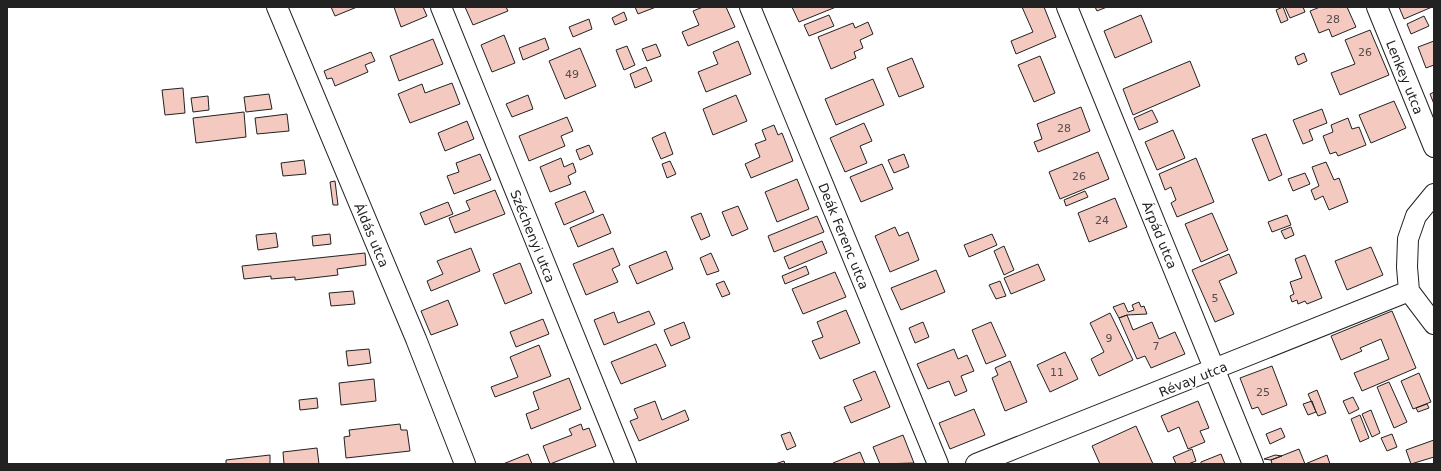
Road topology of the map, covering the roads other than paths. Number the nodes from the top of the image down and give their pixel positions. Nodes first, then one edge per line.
1 (277, 7) edge
2 (440, 7) edge
3 (750, 7) edge
4 (1067, 7) edge
5 (1377, 7) edge
6 (1434, 147) edge
7 (1434, 194) edge
8 (1409, 291) junction
9 (1434, 324) edge
10 (1216, 370) junction
11 (465, 464) edge
12 (626, 464) edge
13 (938, 464) edge
14 (976, 464) edge
15 (1253, 464) edge

1 - 11 street, Áldás utca
2 - 12 street, Széchenyi utca
3 - 13 street, Deák Ferenc utca
4 - 10 street, Árpád utca
5 - 6 street, Lenkey utca
7 - 8 street
8 - 9 street
8 - 10 street, Révay utca
10 - 14 street, Révay utca
10 - 15 street, Árpád utca

